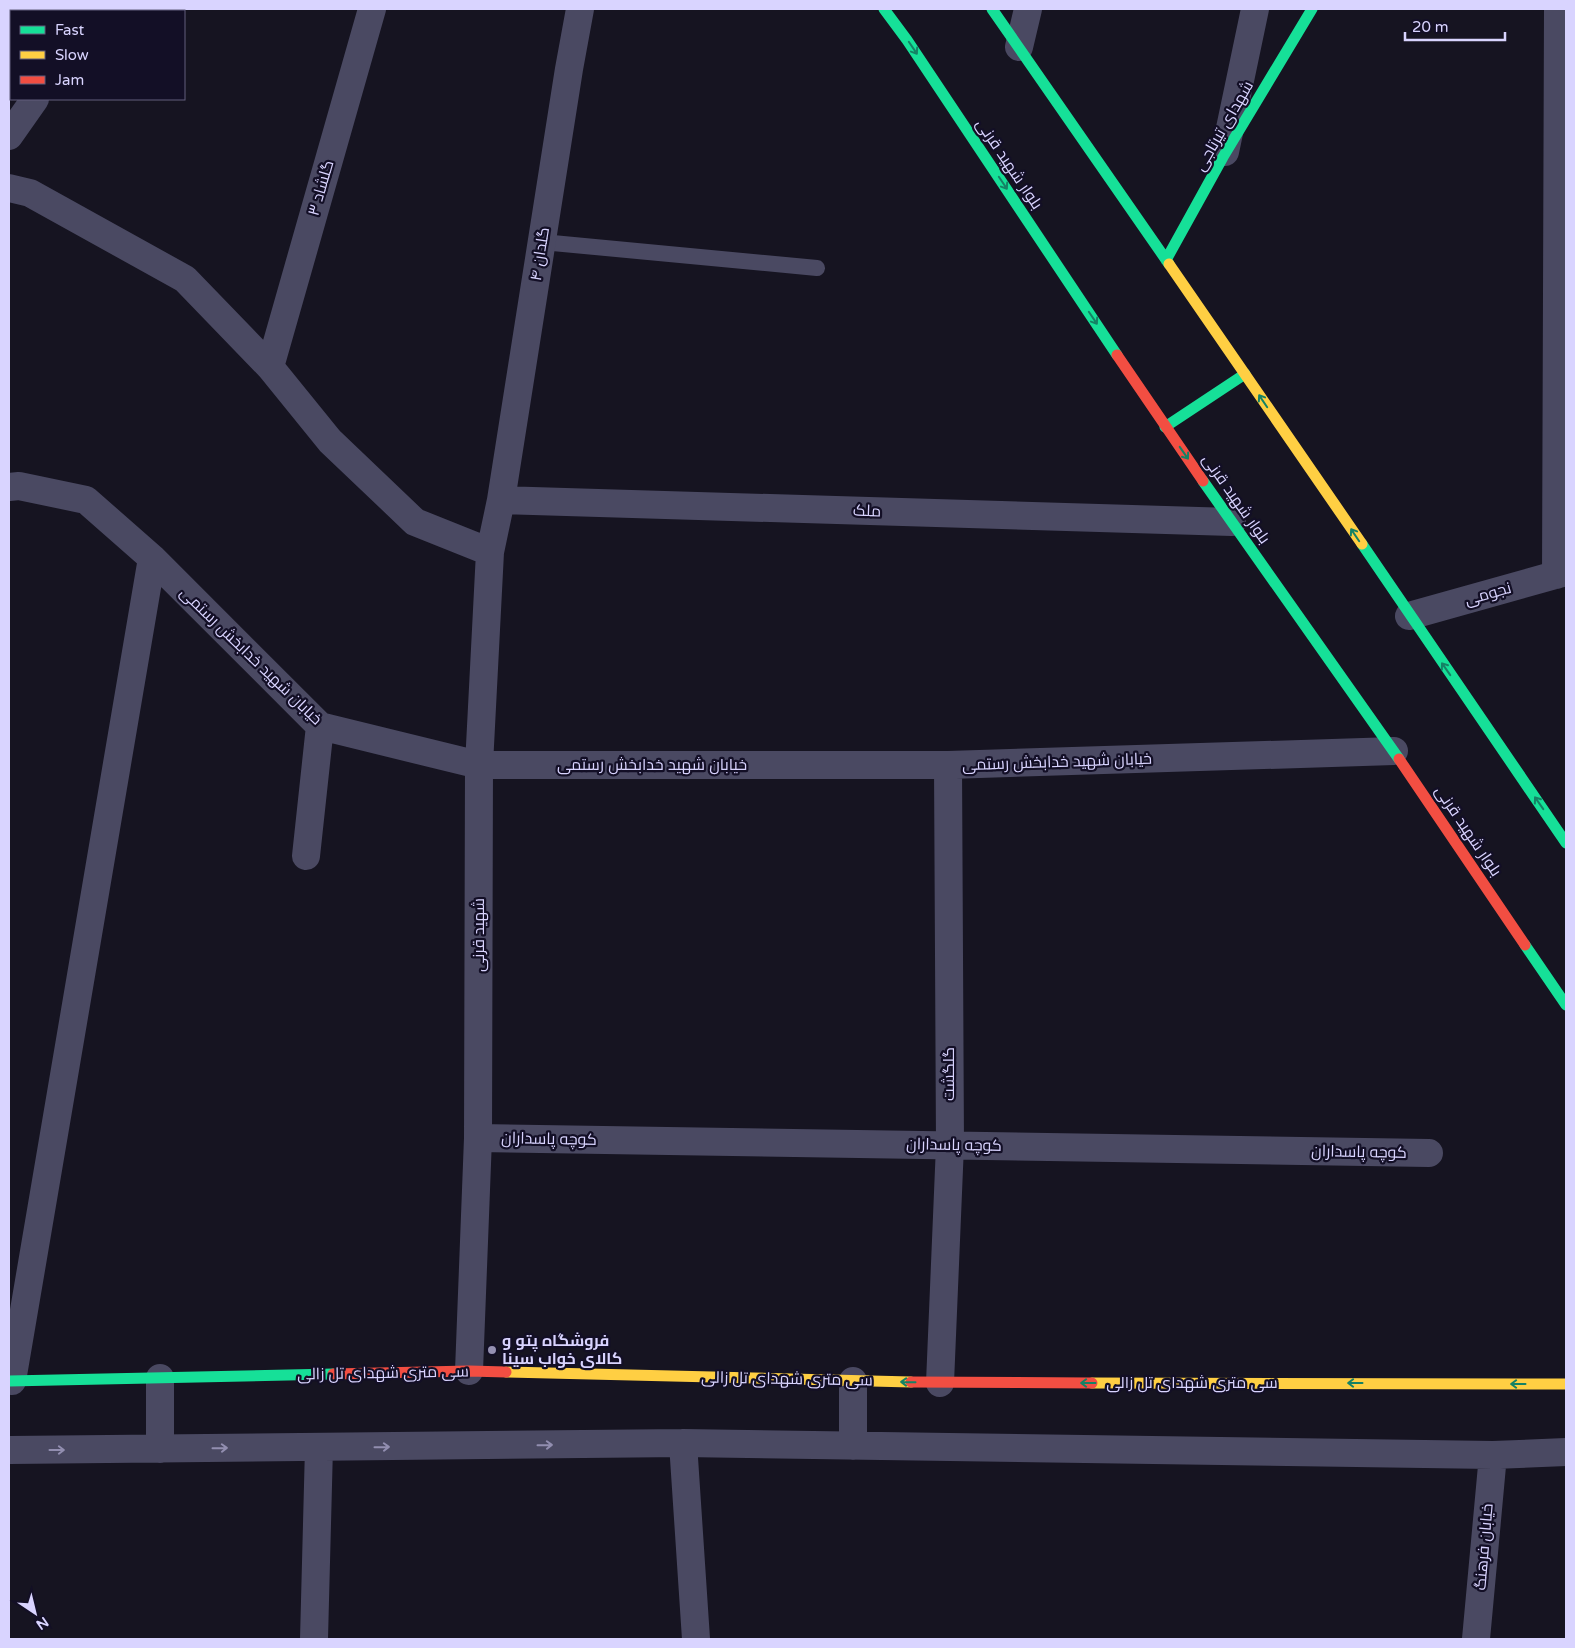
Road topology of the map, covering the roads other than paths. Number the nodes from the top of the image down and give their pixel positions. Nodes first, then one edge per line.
1 (372, 9) edge
2 (580, 9) edge
3 (884, 9) edge
4 (992, 9) edge
5 (1028, 9) edge
6 (1255, 9) edge
7 (1312, 9) edge
8 (1558, 9) edge
9 (1019, 47) junction
10 (34, 100) edge
11 (9, 136) edge
12 (1223, 157) junction
13 (9, 188) edge
14 (542, 242) junction
15 (1166, 260) junction
16 (817, 268) dead end
17 (270, 367) junction
18 (1245, 374) junction
19 (1165, 427) junction
20 (9, 487) edge
21 (501, 500) junction
22 (1232, 522) junction
23 (490, 552) junction
24 (152, 558) junction
25 (1561, 573) edge
26 (1409, 616) junction
27 (320, 726) junction
28 (1394, 751) junction
29 (479, 765) junction
30 (948, 765) junction
31 (1566, 843) edge
32 (306, 856) dead end
33 (1566, 1005) edge
34 (478, 1138) junction
35 (950, 1145) junction
36 (1429, 1154) dead end
37 (469, 1372) junction
38 (160, 1378) junction
39 (10, 1381) edge
40 (853, 1381) junction
41 (940, 1383) junction
42 (1566, 1384) edge
43 (683, 1443) junction
44 (853, 1446) junction
45 (319, 1447) junction
46 (160, 1449) junction
47 (9, 1450) edge
48 (1566, 1452) edge
49 (1493, 1455) junction
50 (314, 1639) edge
51 (696, 1639) edge
52 (1476, 1639) edge

1 - 17 street, گلشاد ۳
2 - 14 street, گلدان ۴
3 -> 19 main road, بلوار شهید قرنی
4 - 9 main road
5 - 9 street
6 - 12 street
7 - 12 main road, شهدای تیرتاجی
8 - 25 street
9 - 15 main road
10 - 11 street
12 - 15 main road, شهدای تیرتاجی
13 - 17 street
14 - 16 lane
14 - 21 street, گلدان ۴
15 - 18 main road
17 - 23 street
18 - 19 main road
26 -> 18 main road
19 -> 22 main road, بلوار شهید قرنی
20 - 24 street, خیابان شهید خدابخش رستمی
21 - 22 street, ملک
21 - 23 street, شهید قرنی
22 - 28 main road, بلوار شهید قرنی
23 - 29 street, شهید قرنی
24 - 27 street, خیابان شهید خدابخش رستمی
24 - 39 street
25 - 26 street, نجومی
31 -> 26 main road
27 - 29 street, خیابان شهید خدابخش رستمی
27 - 32 street
28 - 30 street, خیابان شهید خدابخش رستمی
28 - 33 main road, بلوار شهید قرنی
29 - 30 street, خیابان شهید خدابخش رستمی
29 - 34 street, شهید قرنی
30 - 35 street, گلگشت
34 - 35 street, کوچه پاسداران
34 - 37 street, شهید قرنی
35 - 36 street, کوچه پاسداران
35 - 41 street, گلگشت
37 - 38 main road, سی متری شهدای تل زالی
37 - 40 main road, سی متری شهدای تل زالی
38 - 39 main road, سی متری شهدای تل زالی
38 - 46 street
41 -> 40 main road, سی متری شهدای تل زالی
40 - 44 street
42 -> 41 main road, سی متری شهدای تل زالی
43 - 44 street
45 -> 43 street
43 - 51 street
44 - 49 street
46 -> 45 street
45 - 50 street
47 -> 46 street
48 - 49 street
49 - 52 street, خیابان فرهنگ

